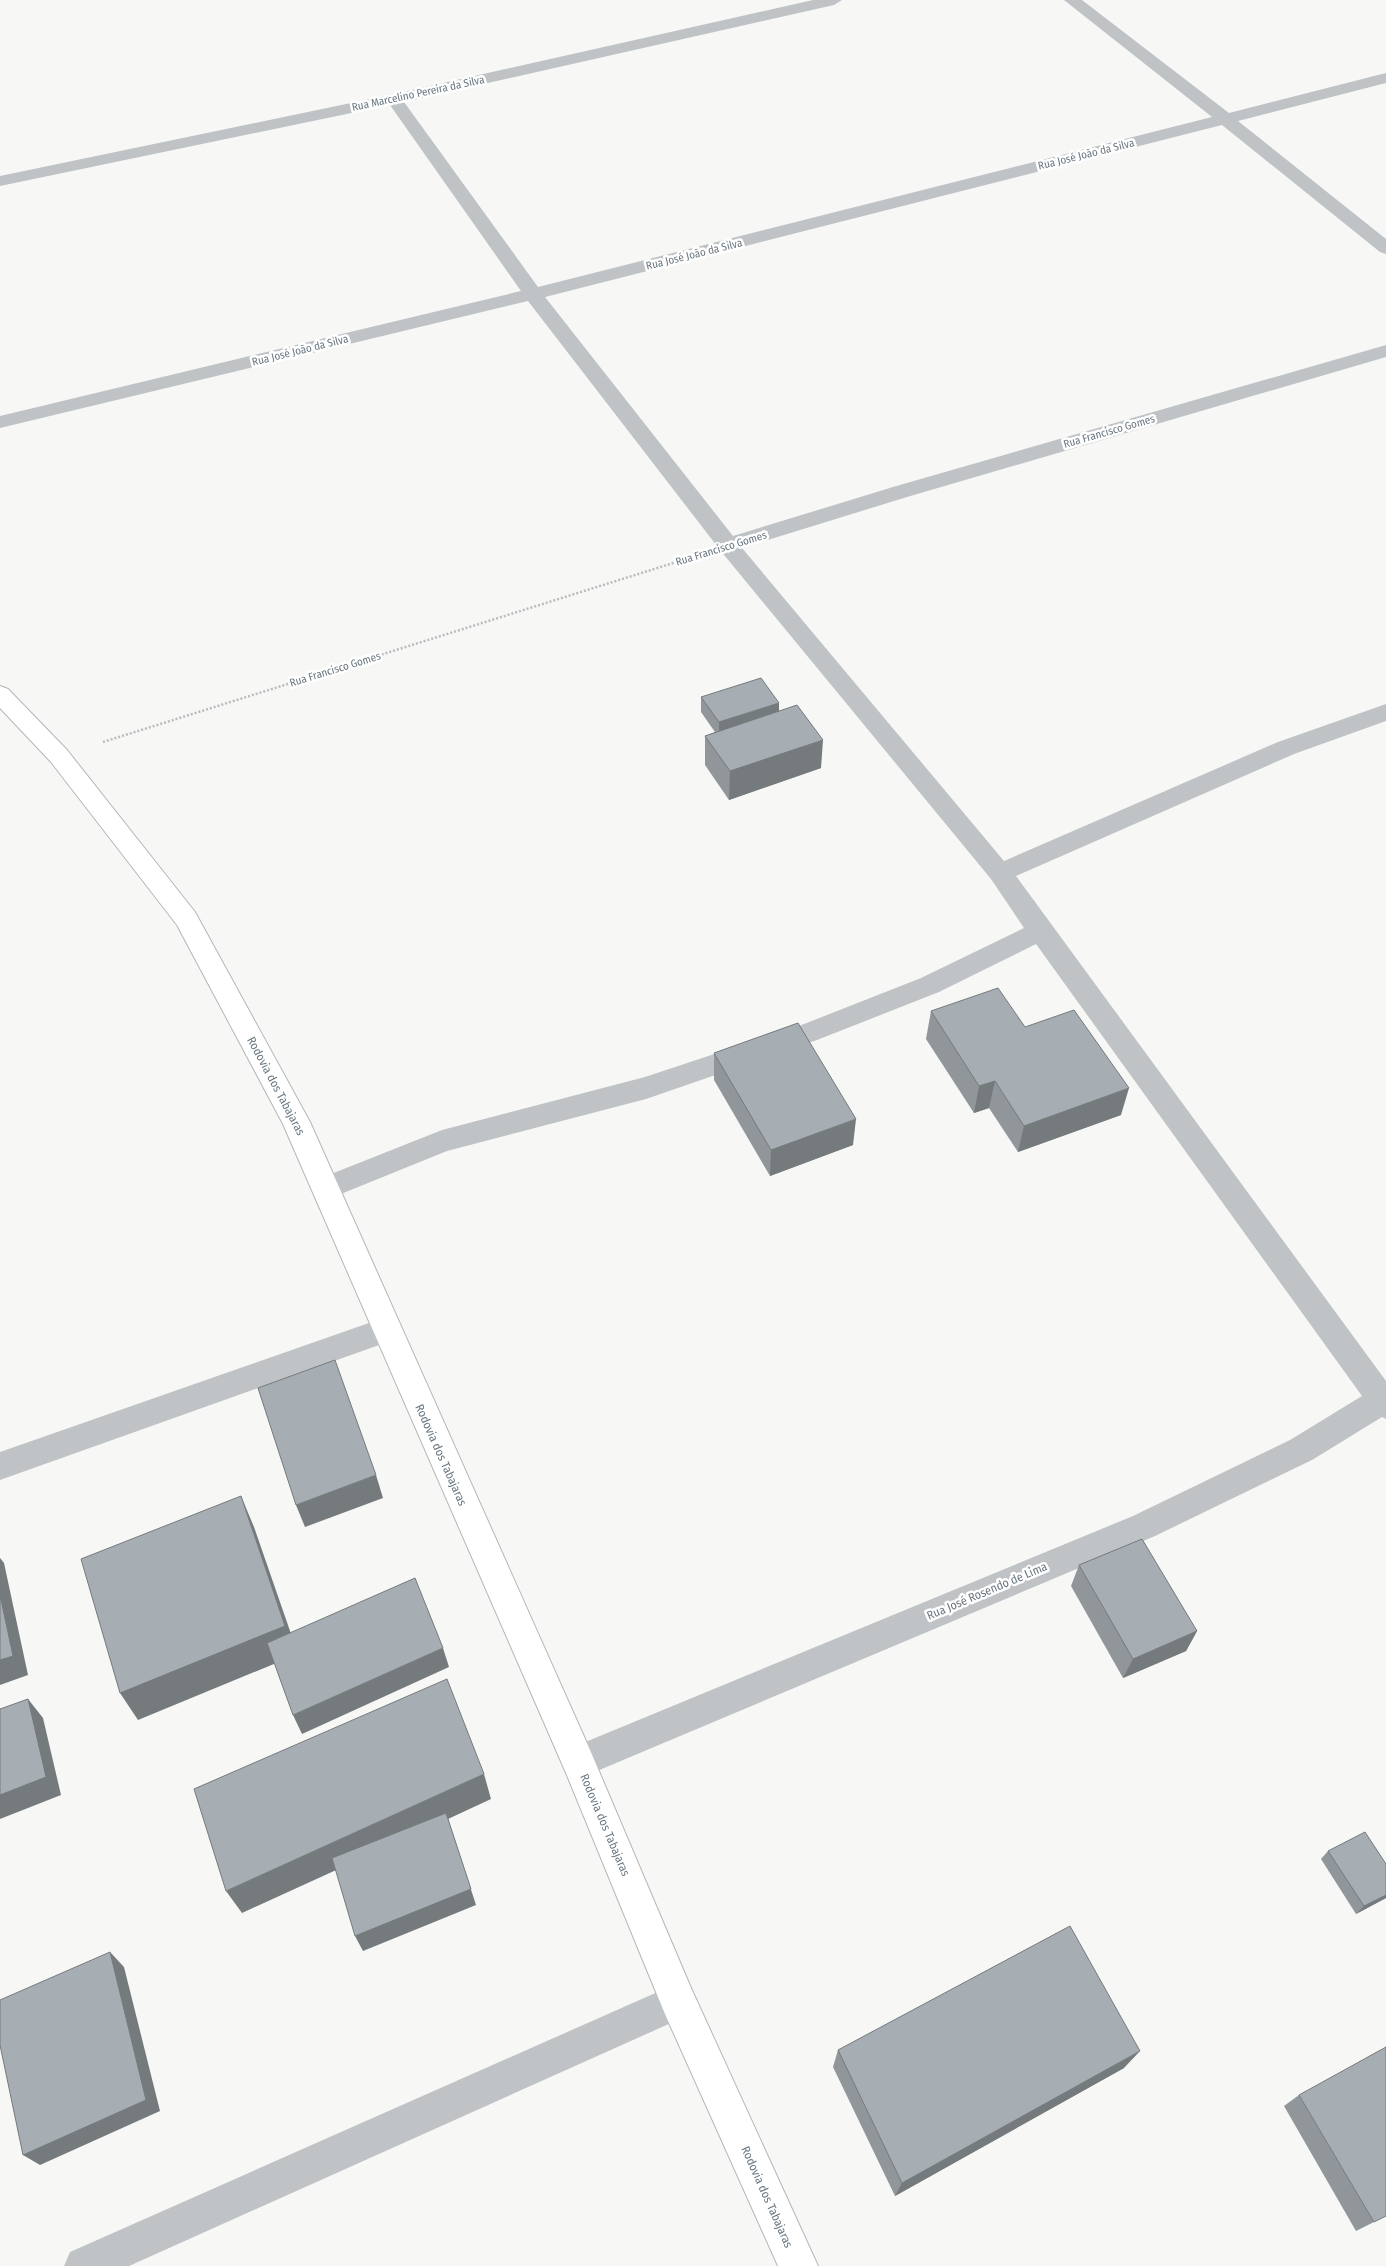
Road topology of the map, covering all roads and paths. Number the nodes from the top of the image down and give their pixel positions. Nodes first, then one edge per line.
1 (834, 0) edge
2 (1072, 0) edge
3 (1386, 78) edge
4 (394, 99) junction
5 (1226, 119) junction
6 (0, 181) edge
7 (1386, 248) edge
8 (533, 294) junction
9 (1386, 351) edge
10 (0, 422) edge
11 (728, 545) junction
12 (0, 694) edge
13 (1386, 712) edge
14 (59, 756) junction
15 (1000, 873) junction
16 (1040, 932) junction
17 (326, 1188) junction
18 (386, 1330) junction
19 (1385, 1401) edge
20 (0, 1466) edge
21 (578, 1762) junction
22 (678, 2001) junction
23 (84, 2266) edge
24 (798, 2266) edge

1 - 4 street, Rua Marcelino Pereira da Silva
2 - 5 street
3 - 5 street, Rua José João da Silva
4 - 6 street, Rua Marcelino Pereira da Silva
4 - 8 street
5 - 7 street
5 - 8 street, Rua José João da Silva
8 - 10 street, Rua José João da Silva
8 - 11 street
9 - 11 street, Rua Francisco Gomes
11 - 14 path, Rua Francisco Gomes
11 - 15 street
12 - 14 main road, Rodovia dos Tabajaras
13 - 15 street
14 - 17 main road, Rodovia dos Tabajaras
15 - 16 street
16 - 17 street
16 - 19 street
17 - 18 main road, Rodovia dos Tabajaras
18 - 20 street
18 - 21 main road, Rodovia dos Tabajaras
19 - 21 street, Rua José Rosendo de Lima
21 - 22 main road, Rodovia dos Tabajaras
22 - 23 street
22 - 24 main road, Rodovia dos Tabajaras

